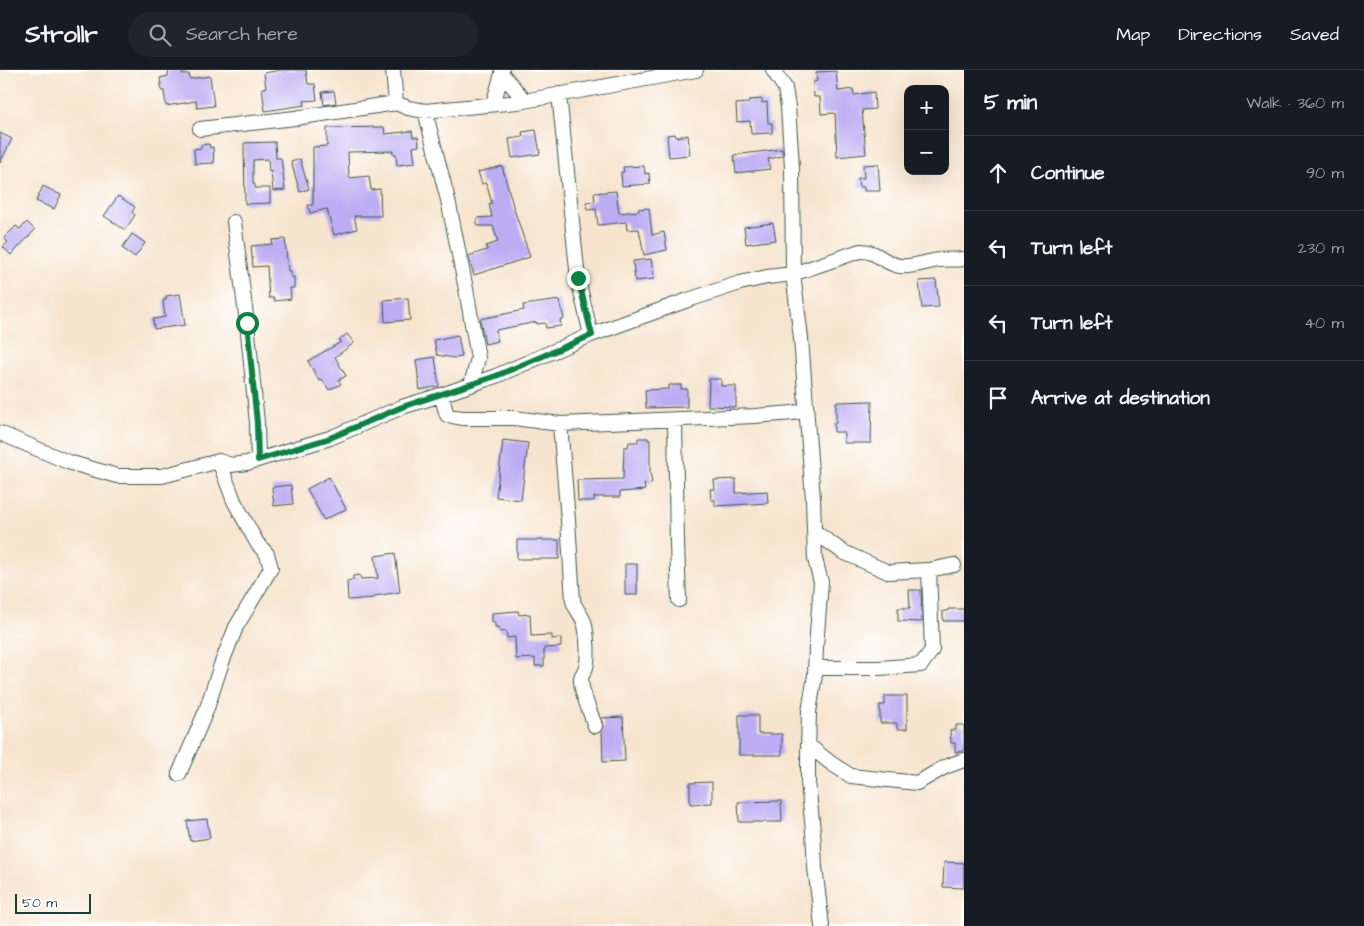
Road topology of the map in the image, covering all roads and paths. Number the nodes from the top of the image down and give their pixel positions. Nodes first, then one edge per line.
1 (393, 70) edge
2 (696, 70) edge
3 (773, 70) edge
4 (502, 72) edge
5 (632, 76) edge
6 (559, 94) junction
7 (525, 101) junction
8 (396, 103) junction
9 (493, 104) junction
10 (425, 111) junction
11 (200, 129) dead end
12 (234, 222) dead end
13 (964, 259) edge
14 (793, 274) junction
15 (592, 335) junction
16 (478, 358) junction
17 (496, 376) junction
18 (471, 385) junction
19 (441, 395) junction
20 (807, 410) junction
21 (675, 419) junction
22 (560, 424) junction
23 (0, 433) edge
24 (258, 460) junction
25 (219, 461) junction
26 (815, 532) junction
27 (954, 565) dead end
28 (929, 570) junction
29 (679, 600) dead end
30 (815, 668) junction
31 (595, 726) dead end
32 (808, 744) junction
33 (964, 760) edge
34 (179, 774) dead end
35 (822, 926) edge

1 - 8 street
2 - 5 street
3 - 14 street
4 - 7 street
4 - 9 street
5 - 6 street
6 - 7 street
6 - 15 street
7 - 9 street
8 - 10 street
8 - 11 street
9 - 10 street
10 - 16 street
12 - 24 street
13 - 14 street
14 - 15 street
14 - 20 street
15 - 17 street
16 - 17 street
16 - 18 street
17 - 18 street
18 - 19 street
19 - 22 street
19 - 24 street
20 - 21 street
20 - 26 street
21 - 22 street
21 - 29 street
22 - 31 street
23 - 25 street
24 - 25 street
25 - 34 street
26 - 28 street
26 - 30 street
27 - 28 street
28 - 30 street
30 - 32 street
32 - 33 street
32 - 35 street

